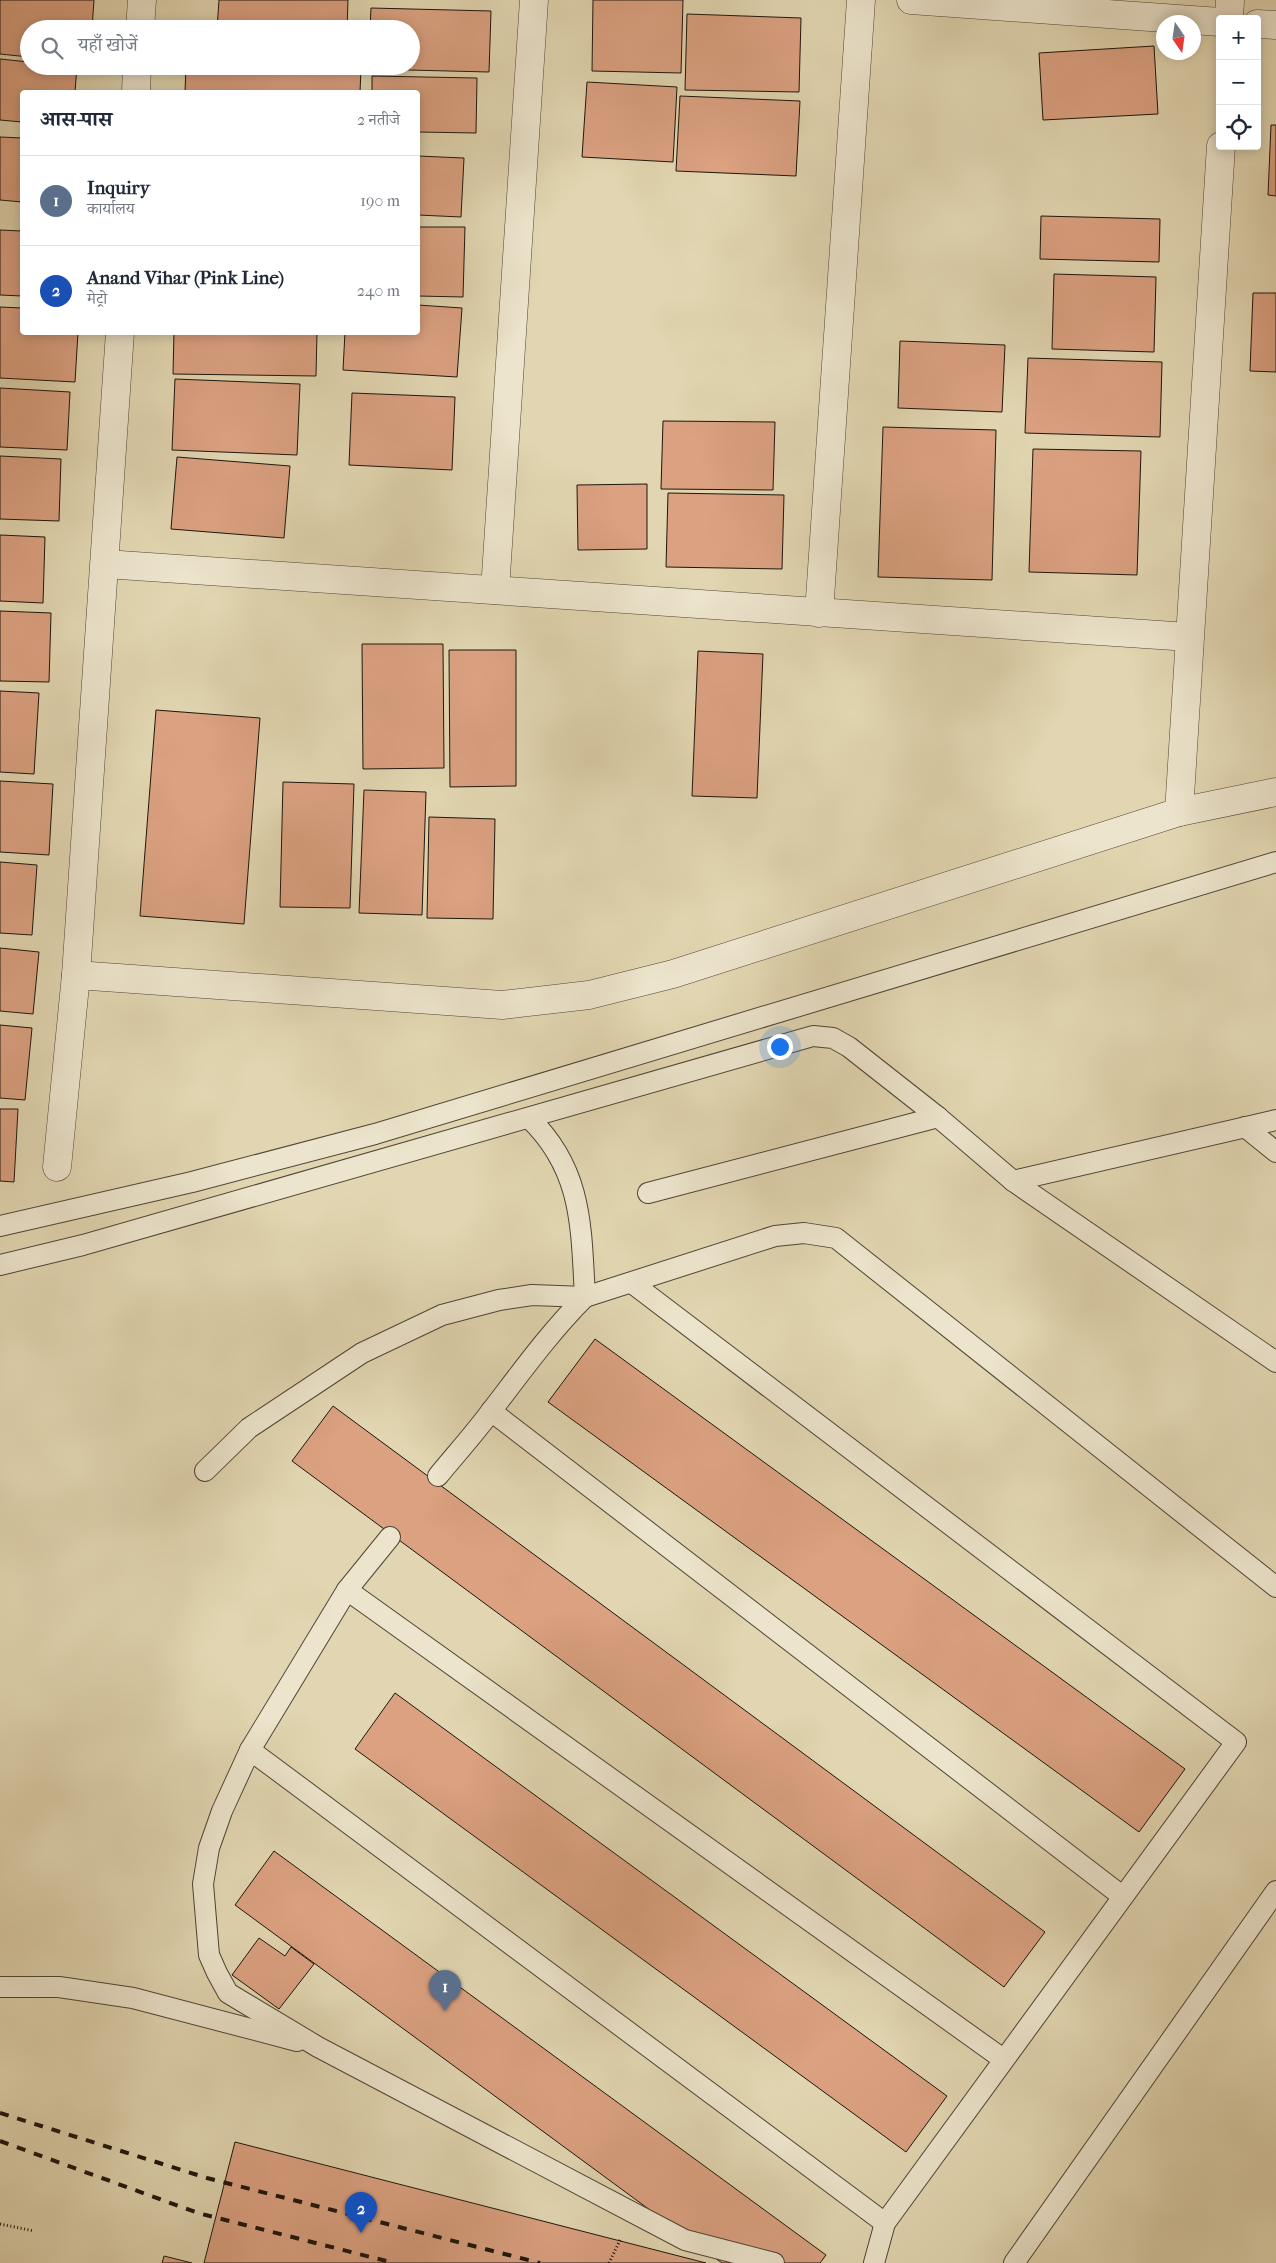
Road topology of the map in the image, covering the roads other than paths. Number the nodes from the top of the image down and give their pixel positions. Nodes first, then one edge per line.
1 (142, 0) edge
2 (534, 0) edge
3 (861, 0) edge
4 (911, 0) edge
5 (1230, 0) edge
6 (1229, 15) edge
7 (141, 20) edge
8 (1216, 22) edge
9 (1261, 24) edge
10 (1276, 25) edge
11 (137, 75) edge
12 (136, 90) edge
13 (1220, 150) edge
14 (120, 335) edge
15 (105, 564) junction
16 (495, 590) junction
17 (819, 612) junction
18 (1190, 637) junction
19 (1276, 792) edge
20 (1179, 812) junction
21 (1276, 862) edge
22 (76, 975) junction
23 (938, 1117) junction
24 (529, 1118) junction
25 (1276, 1120) edge
26 (1245, 1127) junction
27 (1276, 1152) edge
28 (57, 1167) dead end
29 (1013, 1181) junction
30 (648, 1193) dead end
31 (0, 1226) edge
32 (0, 1265) edge
33 (632, 1283) junction
34 (585, 1297) junction
35 (1276, 1362) edge
36 (492, 1411) junction
37 (205, 1471) dead end
38 (438, 1476) dead end
39 (390, 1537) dead end
40 (1276, 1587) edge
41 (347, 1590) junction
42 (250, 1750) junction
43 (1276, 1891) edge
44 (1122, 1896) junction
45 (0, 1987) edge
46 (318, 2047) junction
47 (1003, 2059) junction
48 (886, 2223) junction
49 (774, 2263) edge
50 (874, 2263) edge
51 (1014, 2263) edge

1 - 7 street
2 - 16 street
3 - 17 street
4 - 8 street
5 - 6 street
9 - 10 street
11 - 12 street
13 - 18 street
14 - 15 street
15 - 16 street
15 - 22 street
16 - 17 street
17 - 18 street
18 - 20 street
19 - 20 street
20 - 22 street
21 - 31 lane
22 - 28 street
23 - 24 lane
23 - 29 lane
23 - 30 lane
24 - 32 lane
24 - 34 lane
25 - 26 lane
26 - 27 lane
26 - 29 lane
29 - 35 lane
33 - 34 lane
33 - 40 lane
33 - 44 lane
34 - 36 lane
34 - 37 lane
36 - 38 lane
36 - 44 lane
39 - 41 lane
41 - 42 lane
41 - 47 lane
42 - 46 lane
42 - 48 lane
43 - 51 lane
44 - 47 lane
45 - 46 lane
46 - 49 lane
47 - 48 lane
48 - 50 lane

